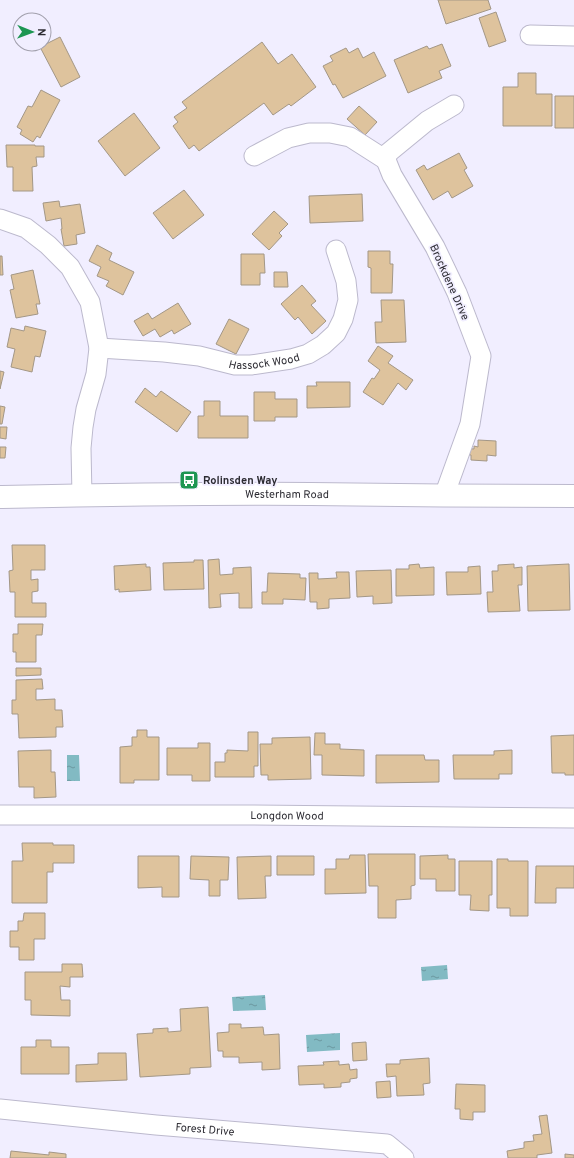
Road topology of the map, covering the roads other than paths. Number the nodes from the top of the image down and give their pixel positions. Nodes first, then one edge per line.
1 (530, 35) dead end
2 (574, 36) edge
3 (454, 105) dead end
4 (254, 156) dead end
5 (386, 160) junction
6 (0, 218) edge
7 (336, 250) dead end
8 (99, 348) junction
9 (82, 496) junction
10 (444, 496) junction
11 (574, 496) edge
12 (0, 497) edge
13 (0, 815) edge
14 (574, 818) edge
15 (0, 1109) edge
16 (404, 1158) edge

1 - 2 street
3 - 5 street
4 - 5 street
5 - 10 street, Brockdene Drive
6 - 8 street
7 - 8 street, Hassock Wood
8 - 9 street
9 - 10 main road, Westerham Road
9 - 12 main road, Westerham Road
10 - 11 main road, Westerham Road
13 - 14 street, Longdon Wood
15 - 16 street, Forest Drive

